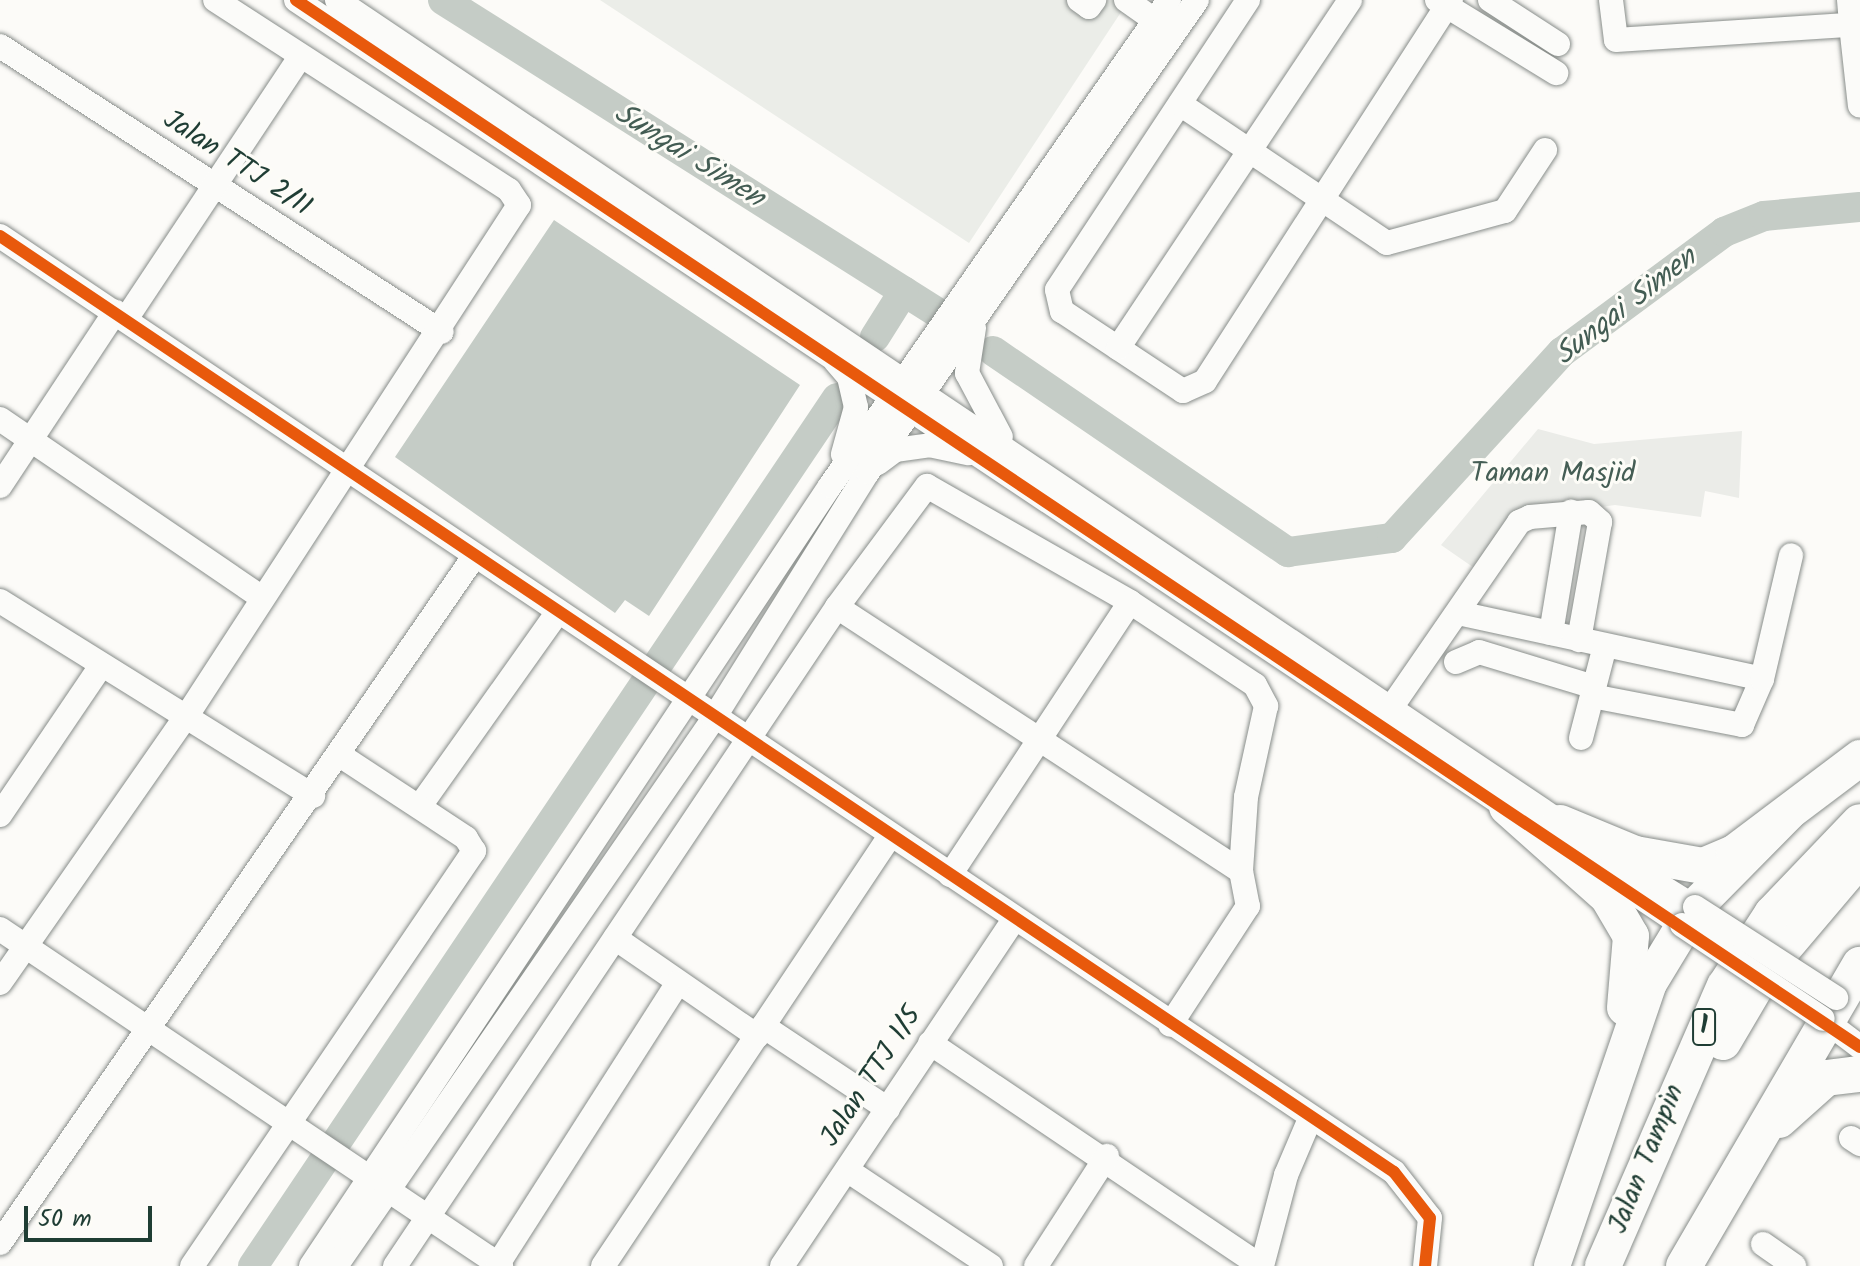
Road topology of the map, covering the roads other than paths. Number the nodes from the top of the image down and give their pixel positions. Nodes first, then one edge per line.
1 (215, 0) edge
2 (296, 0) edge
3 (337, 0) edge
4 (1079, 0) edge
5 (1094, 0) edge
6 (1126, 0) edge
7 (1197, 0) edge
8 (1248, 0) edge
9 (1350, 0) edge
10 (1490, 0) edge
11 (1611, 0) edge
12 (1849, 0) edge
13 (1445, 2) edge
14 (1162, 10) edge
15 (1855, 25) edge
16 (1558, 44) dead end
17 (4, 57) edge
18 (300, 57) junction
19 (1556, 73) dead end
20 (1180, 104) junction
21 (1860, 106) edge
22 (1545, 150) dead end
23 (1246, 152) junction
24 (216, 186) junction
25 (1321, 201) junction
26 (0, 236) edge
27 (1003, 278) junction
28 (120, 315) junction
29 (442, 332) junction
30 (1118, 348) junction
31 (827, 352) junction
32 (909, 393) junction
33 (0, 419) edge
34 (30, 439) junction
35 (999, 453) junction
36 (868, 472) junction
37 (349, 473) junction
38 (0, 486) edge
39 (830, 486) junction
40 (1571, 512) junction
41 (1791, 555) dead end
42 (473, 558) junction
43 (262, 598) junction
44 (0, 601) edge
45 (1130, 602) junction
46 (837, 607) junction
47 (557, 613) junction
48 (1458, 613) junction
49 (1551, 633) junction
50 (1579, 640) junction
51 (1605, 646) junction
52 (1456, 662) dead end
53 (101, 666) junction
54 (1762, 679) junction
55 (1593, 692) junction
56 (691, 703) junction
57 (188, 714) junction
58 (1386, 715) junction
59 (714, 718) junction
60 (1581, 738) dead end
61 (748, 742) junction
62 (1041, 742) junction
63 (341, 756) junction
64 (1860, 758) edge
65 (313, 796) junction
66 (420, 806) junction
67 (1507, 807) junction
68 (1788, 813) junction
69 (0, 815) edge
70 (1860, 822) edge
71 (1560, 823) junction
72 (890, 836) junction
73 (1860, 858) edge
74 (1241, 871) junction
75 (950, 875) junction
76 (1688, 916) junction
77 (1013, 921) junction
78 (0, 929) edge
79 (615, 938) junction
80 (26, 946) junction
81 (1860, 965) edge
82 (0, 983) edge
83 (678, 983) junction
84 (1840, 1009) edge
85 (1170, 1025) junction
86 (150, 1029) junction
87 (760, 1031) junction
88 (930, 1043) junction
89 (1860, 1047) edge
90 (1860, 1074) edge
91 (1605, 1099) junction
92 (888, 1109) junction
93 (1309, 1121) junction
94 (297, 1128) junction
95 (1107, 1156) junction
96 (847, 1170) junction
97 (1732, 1179) junction
98 (379, 1183) junction
99 (427, 1216) junction
100 (0, 1243) edge
101 (1763, 1244) dead end
102 (976, 1262) edge
103 (499, 1265) edge
104 (192, 1266) edge
105 (311, 1266) edge
106 (336, 1266) edge
107 (395, 1266) edge
108 (603, 1266) edge
109 (782, 1266) edge
110 (1036, 1266) edge
111 (1261, 1266) edge
112 (1425, 1266) edge
113 (1552, 1266) edge
114 (1603, 1266) edge
115 (1622, 1266) edge
116 (1684, 1266) edge
117 (1794, 1266) edge

1 - 18 street
2 - 31 street
3 - 32 street
4 - 5 street
6 - 14 street
7 - 27 street
8 - 20 street
9 - 23 street
10 - 16 street
11 - 15 street
12 - 15 street
13 - 19 street
13 - 25 street
14 - 32 street
15 - 21 street
17 - 24 street, Jalan TTJ 2/11
18 - 24 street
18 - 29 street
20 - 23 street
20 - 30 street
22 - 25 street
23 - 25 street
23 - 30 street
24 - 28 street
24 - 29 street, Jalan TTJ 2/11
25 - 30 street
26 - 28 street
27 - 32 street
27 - 35 street
28 - 34 street
28 - 37 street
29 - 37 street
31 - 32 street
31 - 39 street
32 - 35 street
32 - 36 street
32 - 39 street
33 - 34 street
34 - 38 street
34 - 43 street
35 - 36 street
35 - 58 street
36 - 59 street
37 - 42 street
37 - 43 street
39 - 56 street
40 - 48 street
40 - 49 street
40 - 50 street
41 - 54 street
42 - 47 street
42 - 63 street
43 - 57 street
44 - 53 street
45 - 46 street
45 - 62 street
45 - 74 street
46 - 61 street
46 - 62 street
47 - 56 street
47 - 66 street
48 - 49 street
48 - 58 street
49 - 50 street
50 - 51 street
51 - 54 street
51 - 55 street
52 - 55 street
53 - 57 street
53 - 69 street
54 - 55 street
55 - 60 street
56 - 59 street
56 - 98 street
57 - 65 street
57 - 80 street
58 - 67 street
58 - 71 street
59 - 61 street
59 - 98 street
61 - 72 street
61 - 79 street
62 - 74 street
62 - 75 street
63 - 65 street
63 - 66 street
64 - 68 highway
65 - 86 street
66 - 94 street
67 - 76 street
67 - 91 highway
68 - 71 highway
68 - 76 highway
70 - 114 highway, Jalan Tampin / 1
71 - 76 street
72 - 75 street
72 - 87 street
73 - 115 highway, Jalan Tampin / 1
74 - 85 street
75 - 77 street
76 - 84 street, bridge
76 - 91 highway
77 - 85 street
77 - 88 street, Jalan TTJ 1/5
78 - 80 street
79 - 83 street
79 - 99 street
80 - 82 street
80 - 86 street
81 - 84 highway
83 - 87 street
83 - 103 street
84 - 89 street
84 - 97 highway
85 - 93 street
86 - 94 street
86 - 100 street
87 - 92 street
87 - 108 street
88 - 92 street, Jalan TTJ 1/5
88 - 95 street
90 - 97 highway
91 - 113 highway
92 - 96 street, Jalan TTJ 1/5
93 - 111 street
93 - 112 street
94 - 98 street
94 - 104 street
95 - 110 street
95 - 111 street
96 - 102 street
96 - 109 street, Jalan TTJ 1/5
97 - 116 highway
98 - 99 street
98 - 105 street
98 - 106 street
99 - 103 street
99 - 107 street
101 - 117 street

